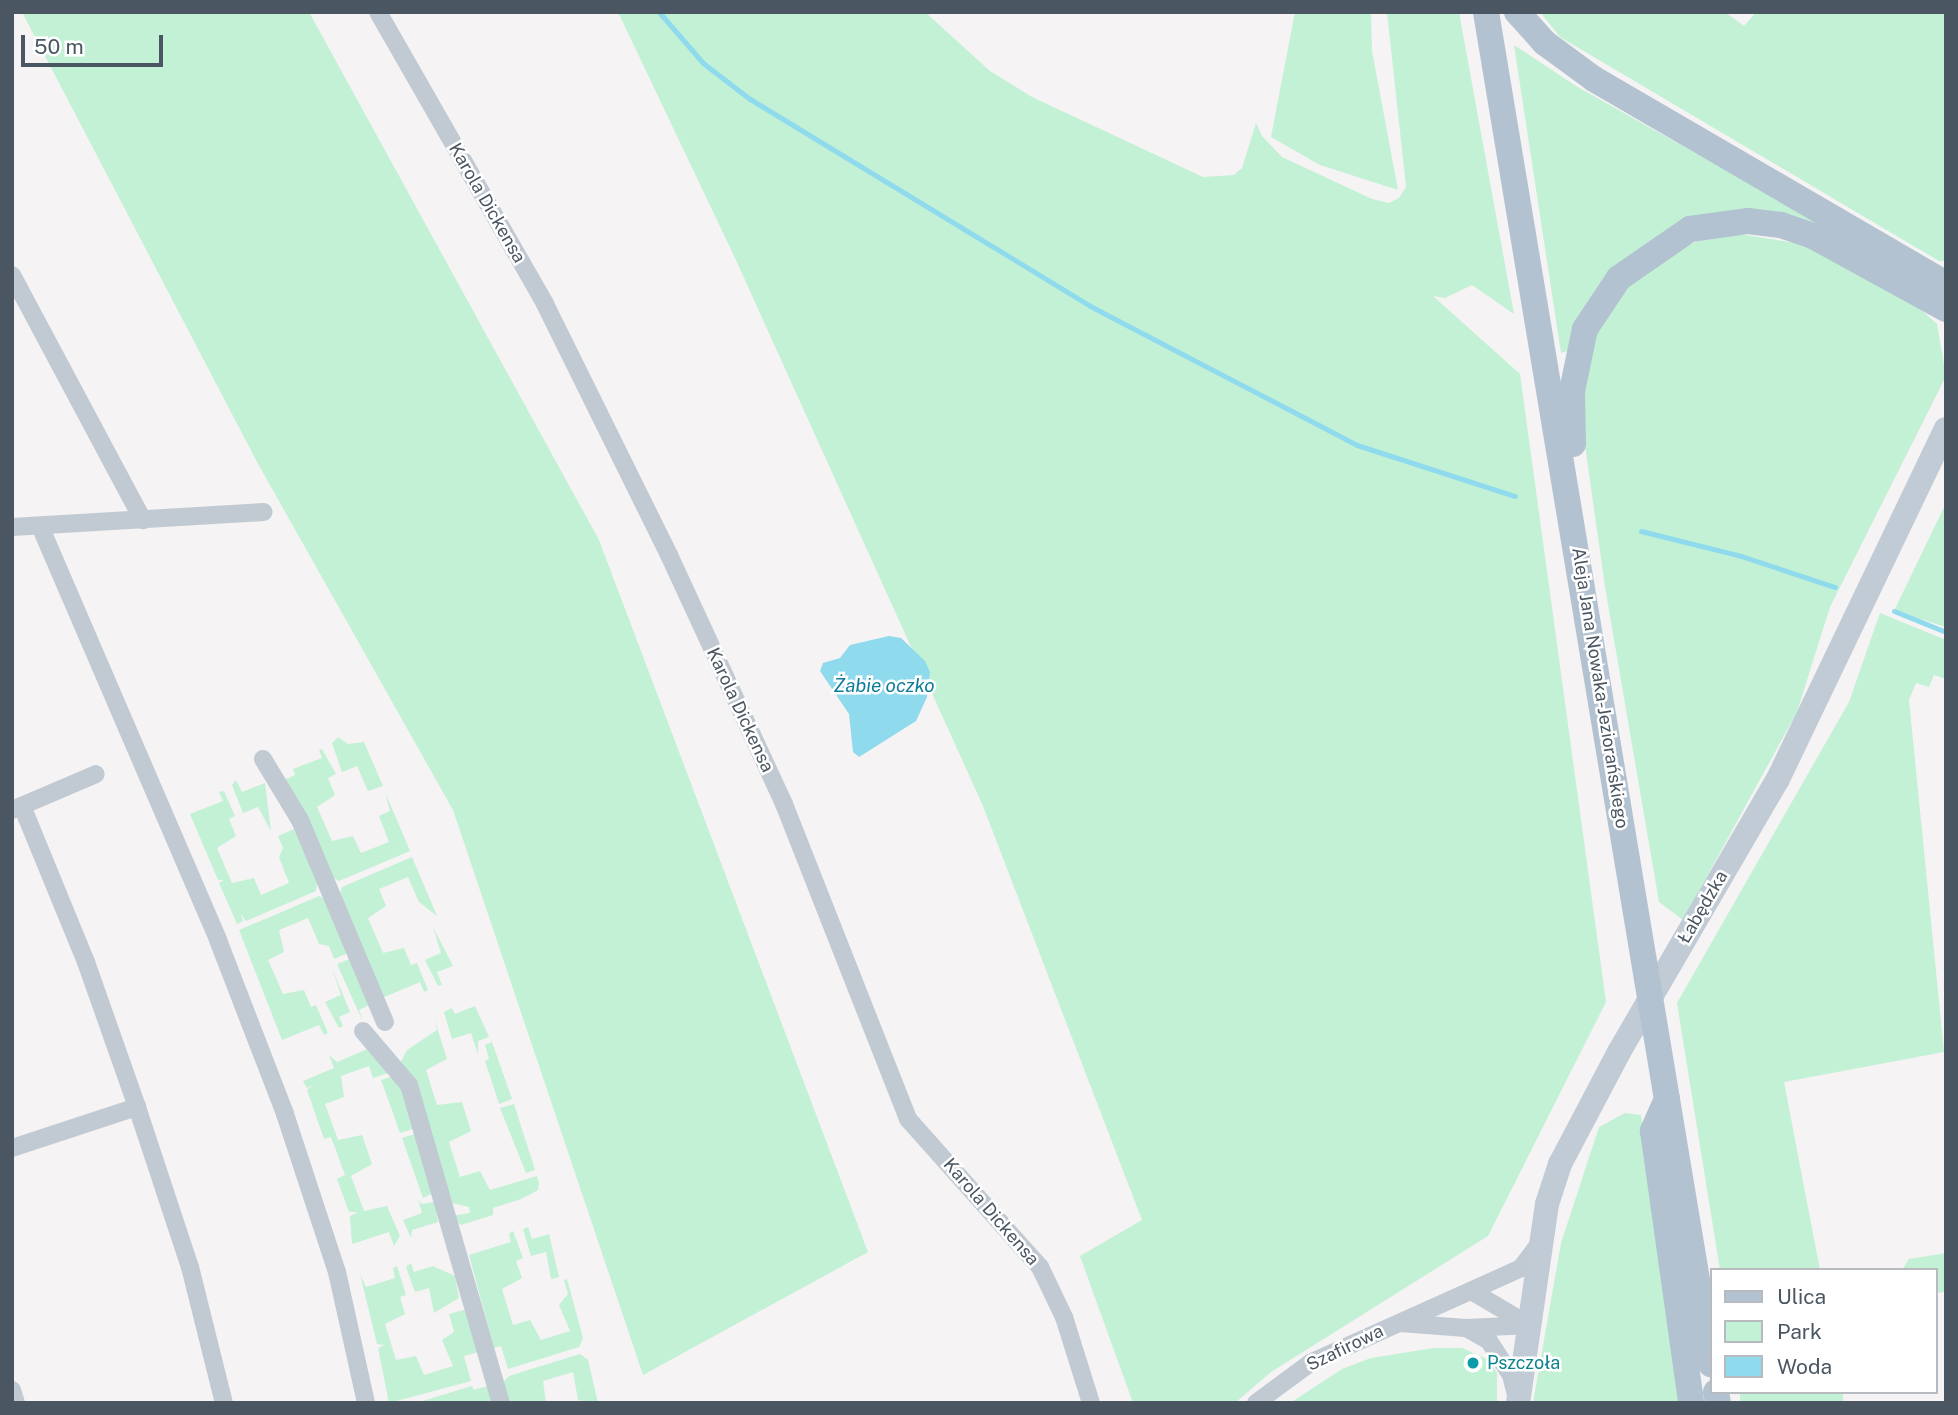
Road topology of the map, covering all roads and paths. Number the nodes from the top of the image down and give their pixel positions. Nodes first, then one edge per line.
1 (378, 12) edge
2 (1486, 12) edge
3 (1517, 12) edge
4 (12, 275) edge
5 (1942, 294) edge
6 (1946, 429) edge
7 (264, 512) dead end
8 (143, 520) junction
9 (40, 526) junction
10 (12, 527) edge
11 (1574, 533) junction
12 (263, 759) dead end
13 (96, 774) dead end
14 (17, 808) edge
15 (385, 1022) dead end
16 (363, 1031) dead end
17 (1667, 1099) junction
18 (137, 1107) junction
19 (12, 1148) edge
20 (1541, 1242) junction
21 (1473, 1292) junction
22 (1397, 1323) junction
23 (1529, 1325) junction
24 (1466, 1328) junction
25 (1710, 1358) edge
26 (12, 1390) edge
27 (16, 1403) edge
28 (224, 1403) edge
29 (366, 1403) edge
30 (502, 1403) edge
31 (1091, 1403) edge
32 (1256, 1403) edge
33 (1517, 1403) edge
34 (1691, 1403) edge

1 - 31 street, Karola Dickensa
2 - 11 main road, Aleja Jana Nowaka-Jeziorańskiego
3 - 5 main road
4 - 8 street
5 - 11 main road
6 - 20 street, Łabędzka
7 - 8 street
8 - 9 street
9 - 10 street
9 - 29 street
11 - 17 main road, Aleja Jana Nowaka-Jeziorańskiego
12 - 15 street
13 - 14 street
14 - 18 street
16 - 30 street
17 - 25 main road, Aleja Jana Nowaka-Jeziorańskiego
17 - 34 main road
18 - 19 street
18 - 28 street
20 - 21 street
20 - 23 street, Łabędzka
21 - 22 street
21 - 23 street
22 - 24 street, Szafirowa
22 - 32 street, Szafirowa
23 - 24 street, Szafirowa
23 - 33 street, Łabędzka
24 - 33 street
26 - 27 street

